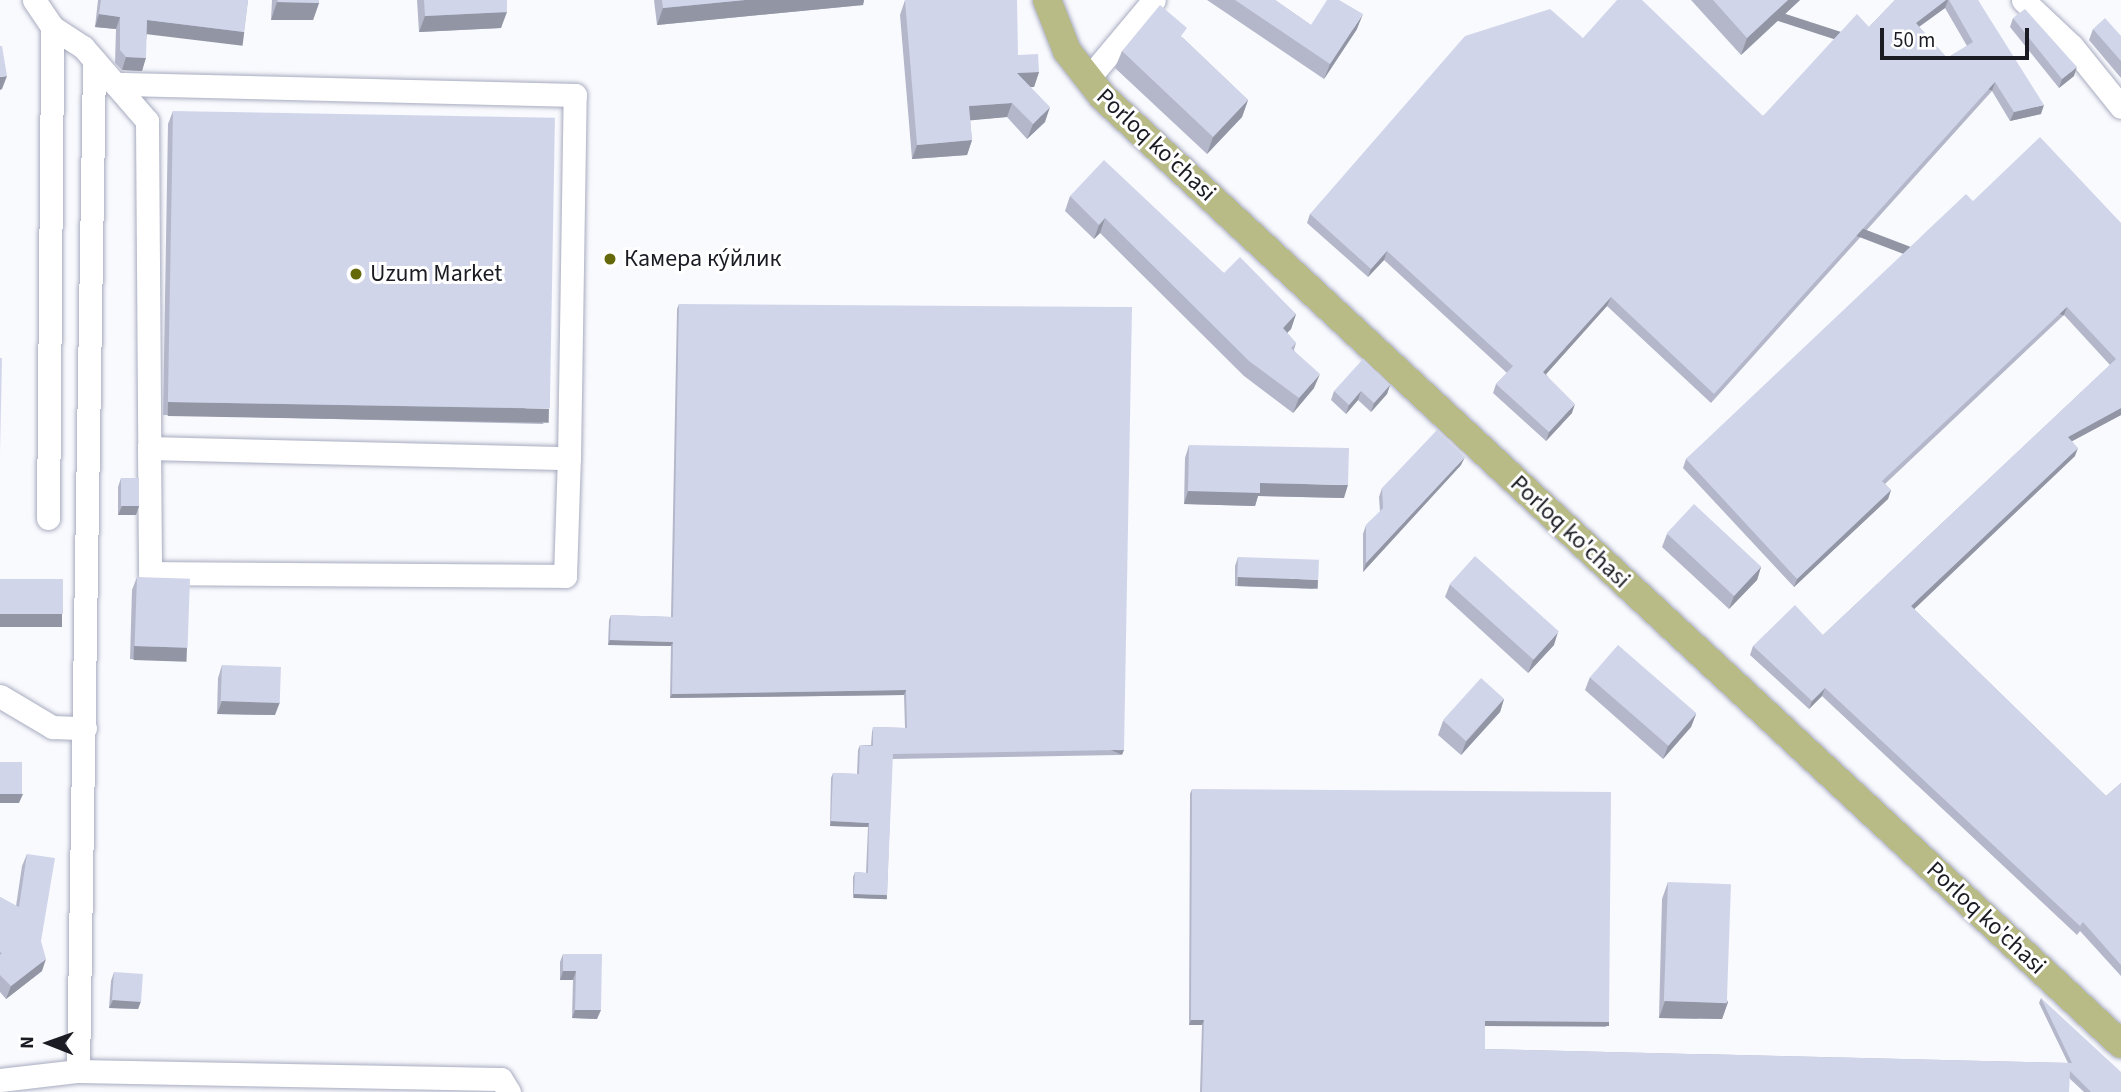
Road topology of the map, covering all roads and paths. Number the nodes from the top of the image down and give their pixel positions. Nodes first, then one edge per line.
1 (1047, 0) edge
2 (1154, 0) edge
3 (2023, 0) edge
4 (37, 1) edge
5 (52, 27) junction
6 (94, 60) junction
7 (1087, 80) junction
8 (115, 84) junction
9 (2121, 107) edge
10 (149, 448) junction
11 (569, 458) junction
12 (48, 518) dead end
13 (0, 696) edge
14 (85, 728) junction
15 (2121, 1044) edge
16 (78, 1071) junction
17 (0, 1080) edge
18 (509, 1092) edge

1 - 7 main road, Porloq ko'chasi
2 - 7 street
3 - 9 street
4 - 5 street
5 - 6 street
5 - 12 street
6 - 8 street
6 - 14 street
7 - 15 main road, Porloq ko'chasi
8 - 10 street
8 - 11 street
10 - 11 street
10 - 11 street
13 - 14 street
14 - 16 street
16 - 17 street
16 - 18 street

